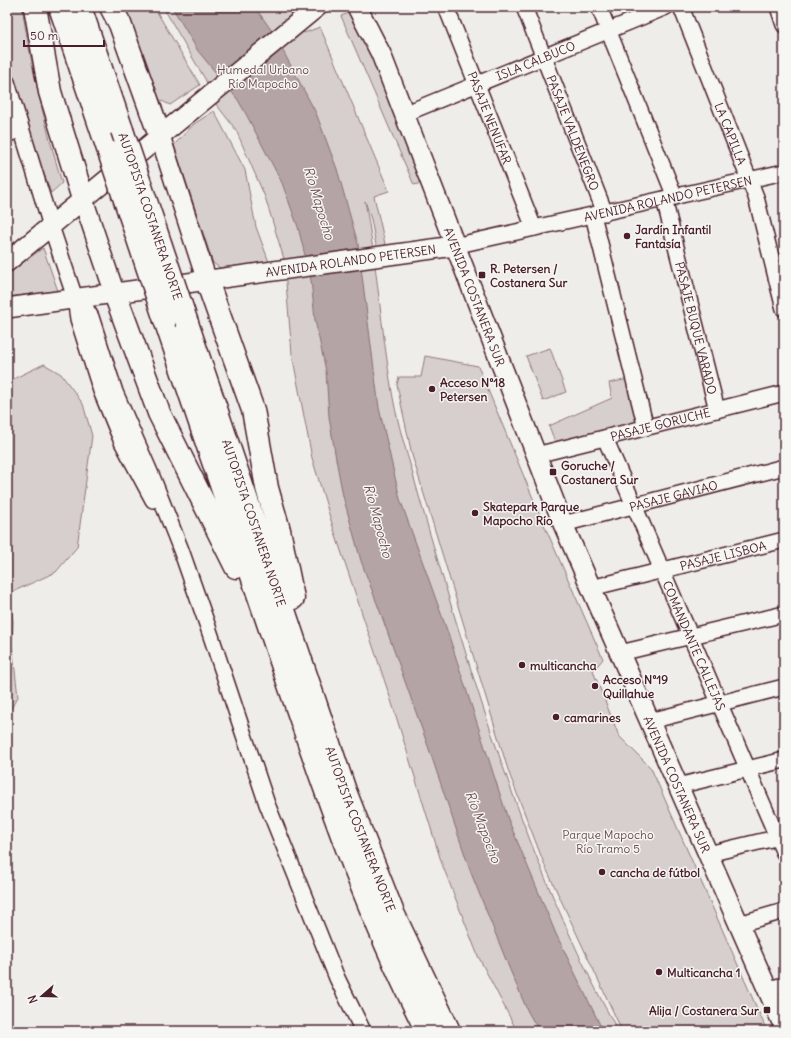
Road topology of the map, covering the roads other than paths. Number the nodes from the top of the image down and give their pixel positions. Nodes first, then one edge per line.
1 (35, 7) edge
2 (60, 7) edge
3 (80, 7) edge
4 (112, 7) edge
5 (317, 7) edge
6 (357, 7) edge
7 (446, 7) edge
8 (524, 7) edge
9 (599, 7) edge
10 (666, 7) edge
11 (681, 7) edge
12 (778, 7) edge
13 (784, 25) edge
14 (609, 31) junction
15 (543, 57) junction
16 (7, 82) edge
17 (477, 83) junction
18 (404, 114) junction
19 (21, 130) junction
20 (7, 134) edge
21 (160, 136) junction
22 (784, 172) edge
23 (750, 180) junction
24 (670, 198) junction
25 (83, 199) junction
26 (599, 214) junction
27 (50, 226) junction
28 (534, 228) junction
29 (454, 246) junction
30 (7, 262) edge
31 (207, 281) junction
32 (115, 294) junction
33 (75, 298) junction
34 (7, 308) edge
35 (784, 309) edge
36 (784, 393) edge
37 (717, 410) junction
38 (646, 428) junction
39 (605, 438) junction
40 (536, 455) junction
41 (784, 467) edge
42 (634, 505) junction
43 (563, 524) junction
44 (784, 540) edge
45 (662, 570) junction
46 (591, 588) junction
47 (784, 614) edge
48 (691, 636) junction
49 (620, 653) junction
50 (784, 687) edge
51 (290, 688) junction
52 (312, 695) junction
53 (719, 703) junction
54 (650, 721) junction
55 (784, 760) edge
56 (748, 769) junction
57 (678, 786) junction
58 (781, 837) edge
59 (784, 853) edge
60 (708, 854) junction
61 (784, 911) edge
62 (739, 924) junction
63 (776, 987) edge
64 (784, 1026) edge
65 (363, 1031) edge
66 (427, 1031) edge
67 (449, 1031) edge

1 - 25 highway
2 - 51 highway, AUTOPISTA COSTANERA NORTE, bridge
3 - 52 highway, AUTOPISTA COSTANERA NORTE, bridge
4 - 21 highway
5 - 21 main road
6 - 18 main road, AVENIDA COSTANERA SUR
7 - 17 street, PASAJE NENUFAR
8 - 15 street, PASAJE VALDENEGRO
9 - 14 street, PASAJE BUQUE VARADO
10 - 14 street, ISLA CALBUCO
11 - 23 street, LA CAPILLA
12 - 13 street
14 - 15 street, ISLA CALBUCO
14 - 24 street, PASAJE BUQUE VARADO
15 - 17 street, ISLA CALBUCO
15 - 26 street, PASAJE VALDENEGRO
16 - 19 street
17 - 18 street, ISLA CALBUCO
17 - 28 street, PASAJE NENUFAR
18 - 29 main road, AVENIDA COSTANERA SUR
19 - 20 street
19 - 27 street
21 - 25 main road
21 - 31 main road
22 - 23 street, AVENIDA ROLANDO PETERSEN
23 - 24 street, AVENIDA ROLANDO PETERSEN
23 - 35 street, LA CAPILLA
24 - 26 street, AVENIDA ROLANDO PETERSEN
24 - 37 street, PASAJE BUQUE VARADO
25 - 27 main road
25 - 32 main road
26 - 28 street, AVENIDA ROLANDO PETERSEN
26 - 38 street, PASAJE VALDENEGRO
27 - 30 main road
27 - 33 street
28 - 29 street, AVENIDA ROLANDO PETERSEN
29 - 31 main road, AVENIDA ROLANDO PETERSEN
29 - 40 main road, AVENIDA COSTANERA SUR
31 - 32 main road, AVENIDA ROLANDO PETERSEN
31 - 52 highway
32 - 33 main road, AVENIDA ROLANDO PETERSEN
32 - 51 highway
33 - 34 main road, AVENIDA ROLANDO PETERSEN
33 - 65 street
36 - 37 street, PASAJE GORUCHE
37 - 38 street, PASAJE GORUCHE
38 - 39 street, PASAJE GORUCHE
39 - 40 street, PASAJE GORUCHE
39 - 42 street, COMANDANTE CALLEJAS
40 - 43 main road, AVENIDA COSTANERA SUR
41 - 42 street, PASAJE GAVIAO
42 - 43 street, PASAJE GAVIAO
42 - 45 street, COMANDANTE CALLEJAS
43 - 46 main road, AVENIDA COSTANERA SUR
44 - 45 street, PASAJE LISBOA
45 - 46 street, PASAJE LISBOA
45 - 48 street, COMANDANTE CALLEJAS
46 - 49 main road, AVENIDA COSTANERA SUR
47 - 48 street
48 - 49 street
48 - 53 street, COMANDANTE CALLEJAS
49 - 54 main road, AVENIDA COSTANERA SUR
50 - 53 street
51 - 66 highway, AUTOPISTA COSTANERA NORTE
52 - 67 highway, AUTOPISTA COSTANERA NORTE
53 - 54 street
53 - 56 street, COMANDANTE CALLEJAS
54 - 57 main road, AVENIDA COSTANERA SUR
55 - 56 street
56 - 57 street
56 - 58 street, COMANDANTE CALLEJAS
57 - 60 main road, AVENIDA COSTANERA SUR
58 - 59 street, COMANDANTE CALLEJAS
58 - 60 street
60 - 62 main road, AVENIDA COSTANERA SUR
61 - 62 street
62 - 63 main road, AVENIDA COSTANERA SUR
63 - 64 main road, AVENIDA COSTANERA SUR

